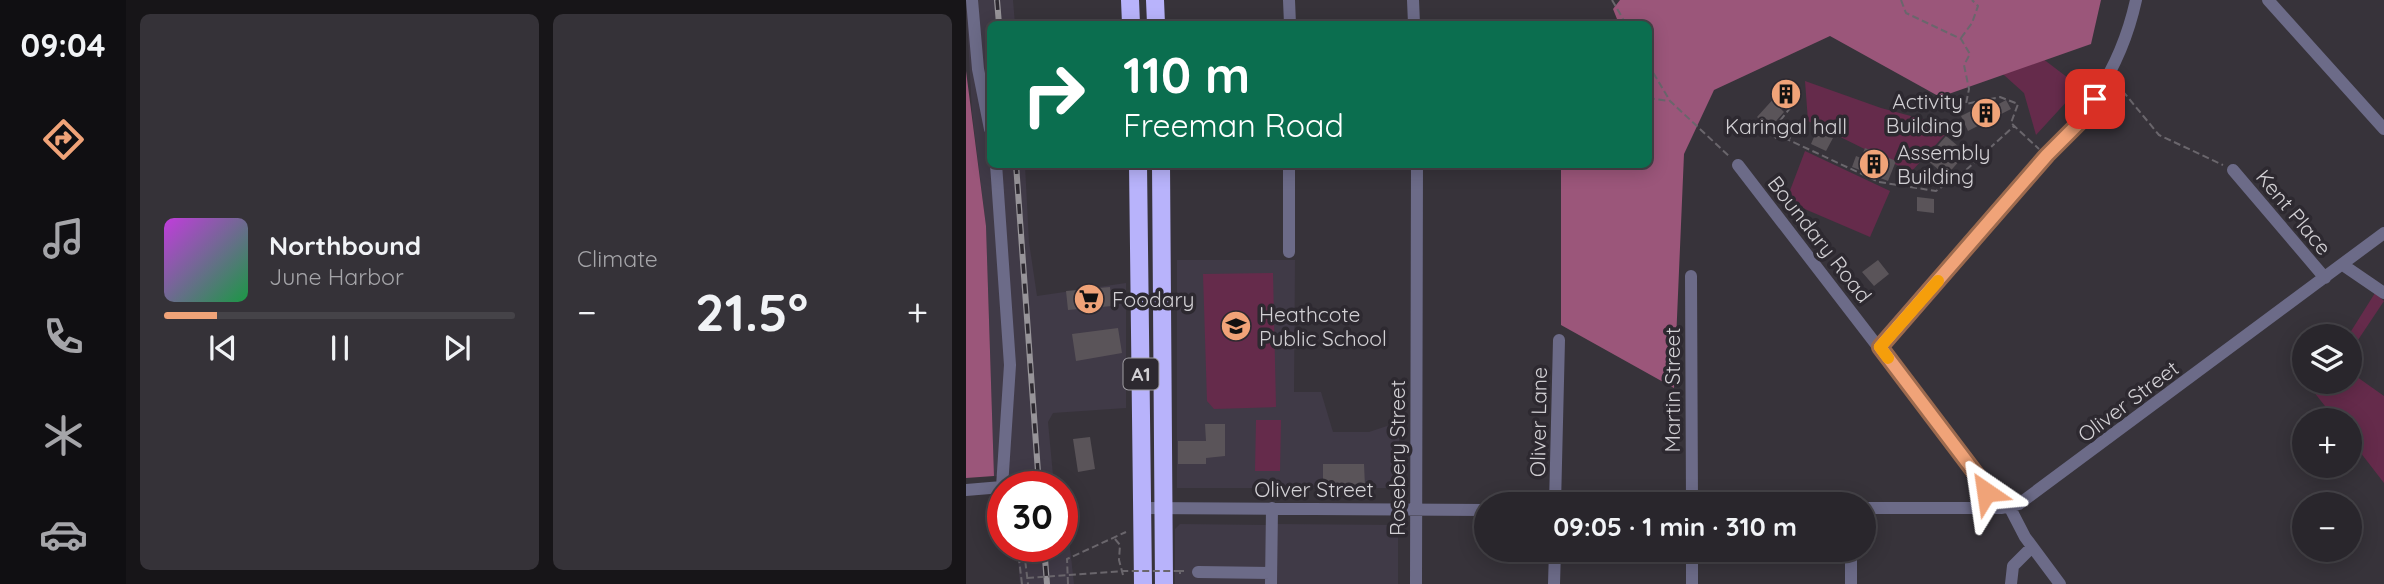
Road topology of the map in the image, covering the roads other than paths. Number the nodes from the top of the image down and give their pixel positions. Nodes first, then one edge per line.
1 (972, 0) edge
2 (1130, 0) edge
3 (1155, 0) edge
4 (1289, 0) edge
5 (1413, 0) edge
6 (2136, 0) edge
7 (2269, 0) edge
8 (1132, 21) edge
9 (1156, 21) edge
10 (1290, 21) edge
11 (1414, 21) edge
12 (987, 114) edge
13 (2384, 129) edge
14 (1743, 163) road end
15 (996, 168) edge
16 (1138, 168) edge
17 (1161, 168) edge
18 (1289, 168) edge
19 (1417, 168) edge
20 (2233, 170) road end
21 (2384, 233) edge
22 (1289, 252) dead end
23 (2343, 265) junction
24 (1691, 276) dead end
25 (2325, 278) junction
26 (2384, 293) edge
27 (1559, 340) dead end
28 (1880, 347) junction
29 (1003, 471) edge
30 (987, 488) edge
31 (966, 490) edge
32 (1555, 492) edge
33 (1692, 492) edge
34 (1142, 508) junction
35 (1163, 508) junction
36 (1272, 508) junction
37 (1876, 508) edge
38 (2010, 508) junction
39 (1418, 509) junction
40 (1988, 509) junction
41 (1474, 510) edge
42 (2032, 547) junction
43 (1555, 562) edge
44 (1692, 562) edge
45 (1851, 562) edge
46 (1198, 572) dead end
47 (1271, 578) edge
48 (1169, 580) edge
49 (1143, 584) edge
50 (1416, 584) edge
51 (1554, 584) edge
52 (1692, 584) edge
53 (1851, 584) edge
54 (2011, 584) edge
55 (2060, 584) edge

1 - 12 street
2 - 8 highway
3 - 9 highway
4 - 10 street
5 - 11 street
6 - 28 street
7 - 13 street
14 - 28 street, Boundary Road
15 - 29 street
16 - 34 highway, A1
17 - 35 highway, A1
18 - 22 street
19 - 39 street, Rosebery Street
20 - 25 street, Kent Place
21 - 23 street, Oliver Street
23 - 25 street, Oliver Street
23 - 26 street
24 - 33 street, Martin Street
25 - 38 street, Oliver Street
27 - 32 street, Oliver Lane
28 - 40 street, Boundary Road
30 - 31 street
34 - 35 street, Oliver Street
34 - 49 highway, A1
35 - 36 street, Oliver Street
35 - 48 highway, A1
36 - 39 street, Oliver Street
36 - 47 street
37 - 40 street, Oliver Street
38 - 40 street, Oliver Street
38 - 42 street
39 - 41 street, Oliver Street
39 - 50 street, Rosebery Street
42 - 54 street
42 - 55 street
43 - 51 street
44 - 52 street
45 - 53 street
46 - 47 street

